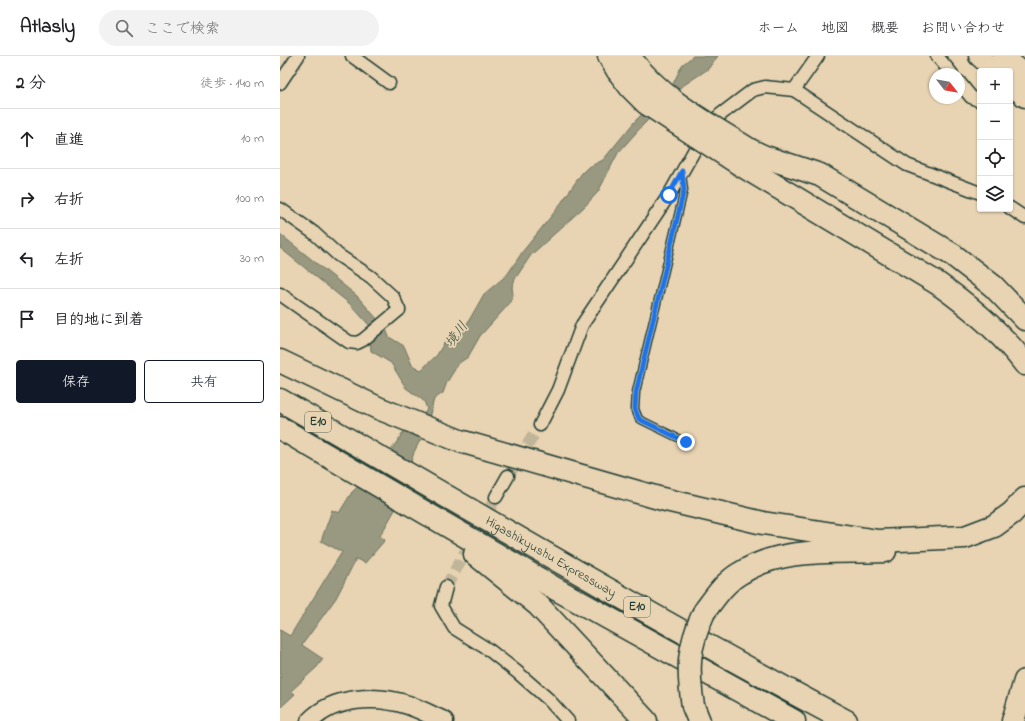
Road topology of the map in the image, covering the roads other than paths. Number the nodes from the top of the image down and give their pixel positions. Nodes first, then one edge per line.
1 (298, 56) edge
2 (352, 56) edge
3 (818, 56) edge
4 (937, 56) edge
5 (979, 56) edge
6 (1004, 56) edge
7 (622, 60) edge
8 (947, 68) edge
9 (993, 68) edge
10 (280, 83) edge
11 (389, 83) dead end
12 (1018, 85) edge
13 (794, 90) junction
14 (965, 90) edge
15 (977, 100) edge
16 (746, 157) junction
17 (682, 171) junction
18 (977, 192) edge
19 (280, 209) edge
20 (1013, 210) edge
21 (1025, 218) edge
22 (280, 294) edge
23 (1025, 319) edge
24 (280, 361) edge
25 (1025, 364) edge
26 (280, 400) edge
27 (540, 425) tunnel mouth
28 (280, 428) edge
29 (686, 442) dead end
30 (508, 476) tunnel mouth
31 (496, 497) tunnel mouth
32 (1025, 499) edge
33 (419, 510) junction
34 (965, 538) junction
35 (446, 586) tunnel mouth
36 (1025, 681) edge
37 (696, 713) edge
38 (310, 721) edge
39 (444, 721) edge
40 (568, 721) edge
41 (646, 721) edge
42 (794, 721) edge
43 (846, 721) edge
44 (1013, 721) edge

1 - 10 street
2 - 11 street
3 - 13 street
4 - 8 street
5 - 9 main road
6 - 12 main road
7 - 16 highway, bridge
13 - 17 street
13 - 18 street
14 - 15 street
16 - 23 highway
16 - 25 highway
17 - 27 street
17 - 29 lane
19 - 22 street
20 - 21 street
24 - 34 highway
26 - 43 highway, Higashikyushu Expressway / E10
28 - 33 highway, Higashikyushu Expressway / E10
30 - 31 street
32 - 34 highway
33 - 41 highway
33 - 42 highway, Higashikyushu Expressway / E10
34 - 37 highway, bridge
35 - 40 street
36 - 44 highway
38 - 39 street

